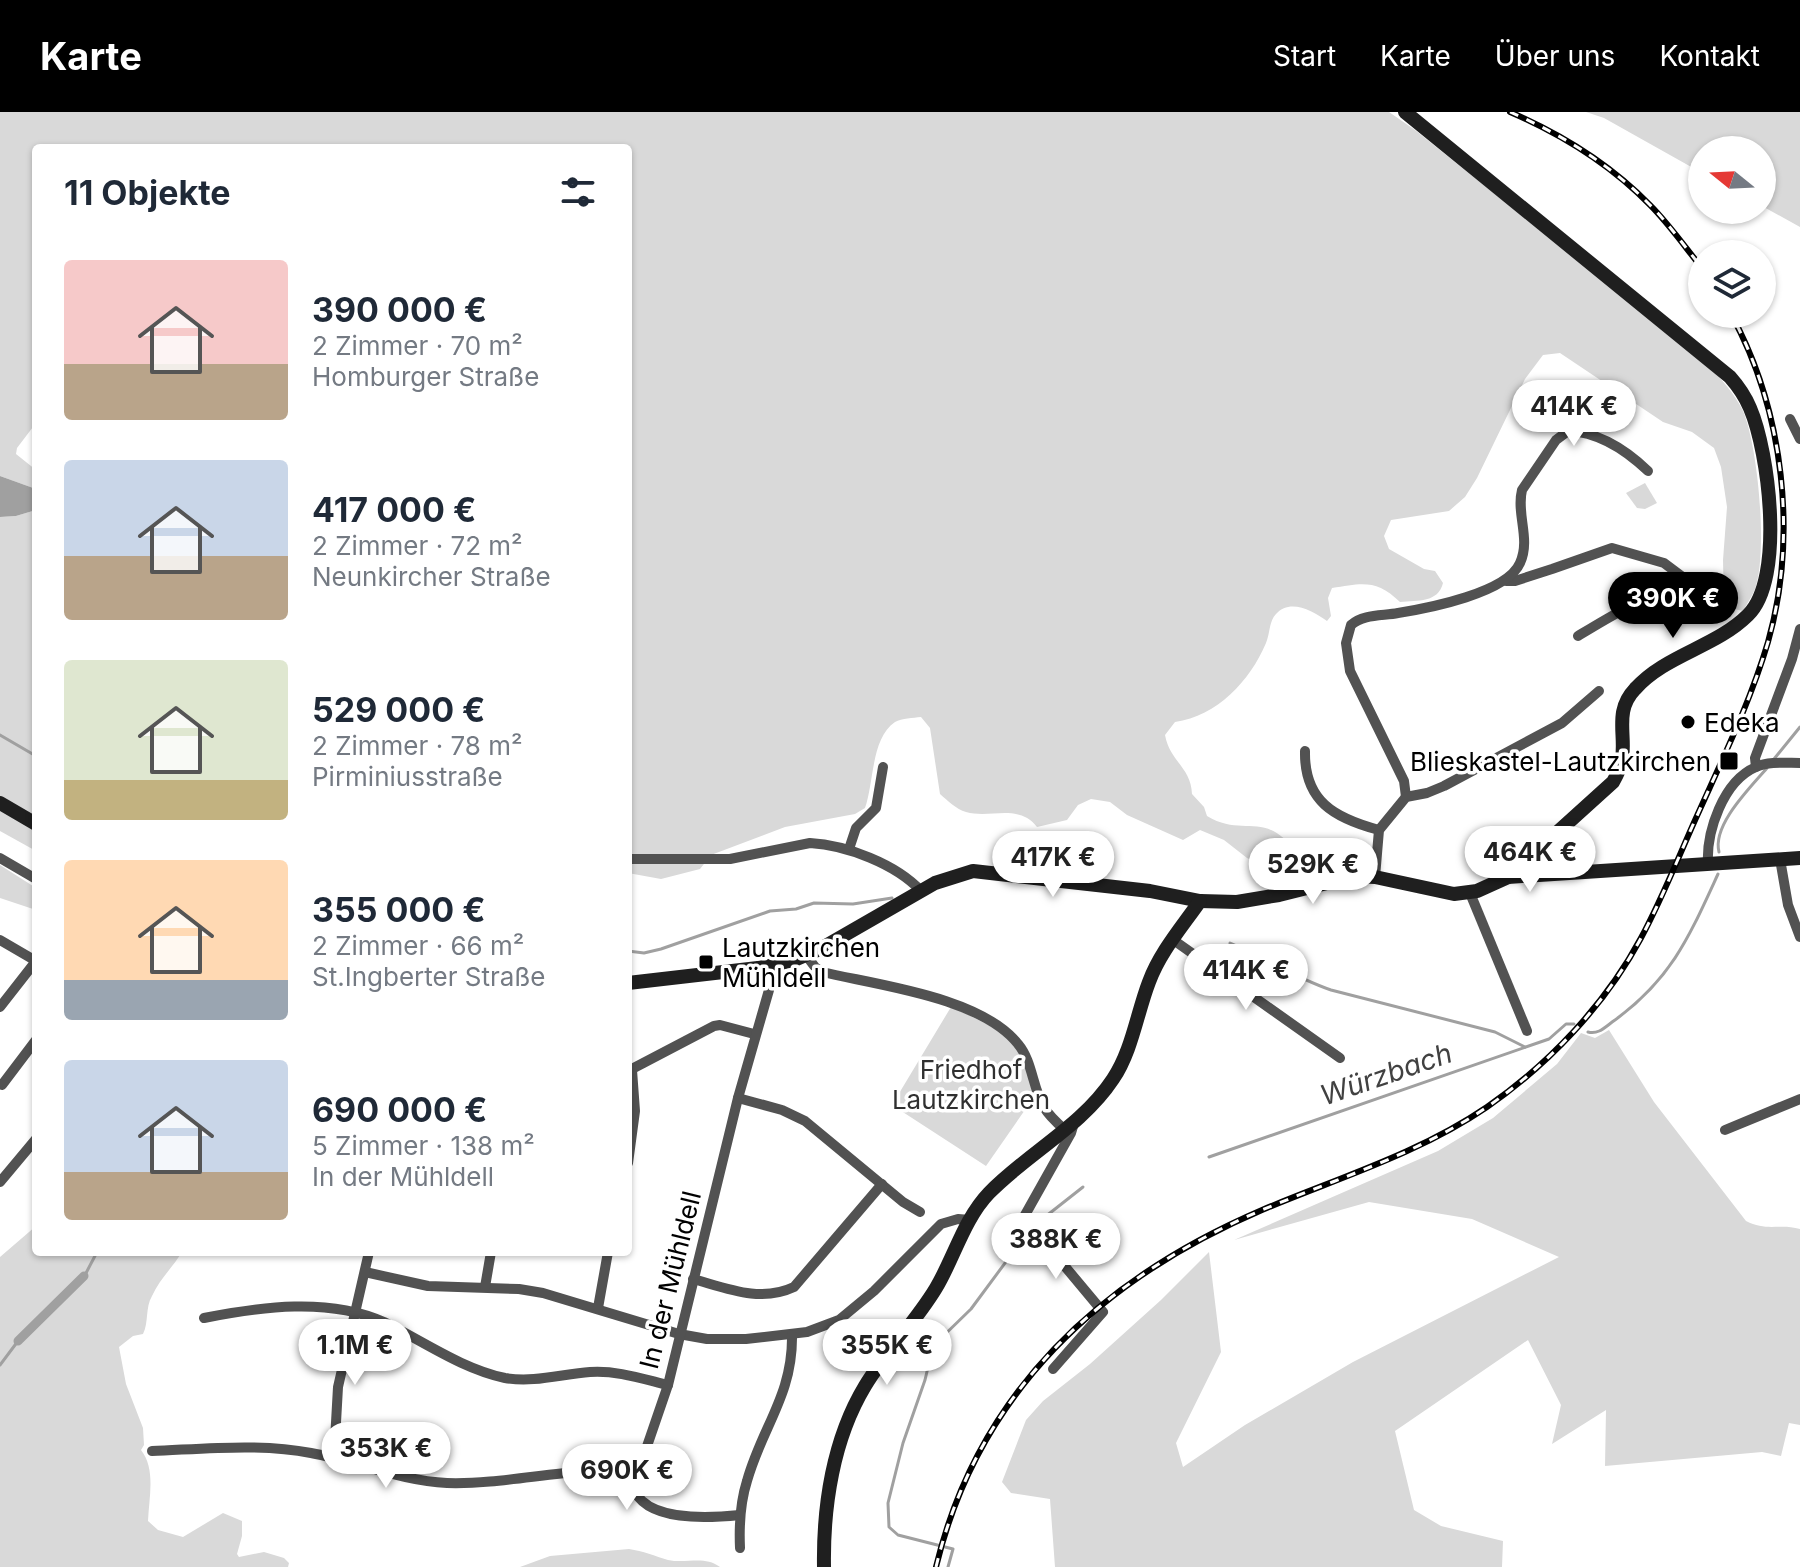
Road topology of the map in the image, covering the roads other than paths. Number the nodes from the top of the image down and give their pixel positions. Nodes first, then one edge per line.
1 (1405, 112) edge
2 (1790, 419) dead end
3 (1800, 439) edge
4 (1648, 471) dead end
5 (1506, 581) junction
6 (1800, 629) edge
7 (1578, 636) dead end
8 (1599, 691) dead end
9 (1305, 751) dead end
10 (1800, 763) edge
11 (1765, 765) junction
12 (883, 767) dead end
13 (1406, 797) junction
14 (0, 803) edge
15 (32, 822) edge
16 (1379, 830) junction
17 (849, 849) junction
18 (1539, 849) junction
19 (0, 858) edge
20 (1800, 858) edge
21 (632, 859) edge
22 (1780, 859) junction
23 (1708, 865) junction
24 (1549, 874) junction
25 (32, 877) edge
26 (1375, 877) junction
27 (1508, 877) junction
28 (921, 891) junction
29 (1470, 893) junction
30 (1181, 897) junction
31 (1200, 901) junction
32 (1800, 937) edge
33 (1172, 939) junction
34 (0, 940) edge
35 (806, 955) junction
36 (32, 959) edge
37 (32, 966) edge
38 (770, 966) junction
39 (632, 983) edge
40 (0, 1007) edge
41 (1527, 1031) dead end
42 (754, 1034) junction
43 (32, 1045) edge
44 (1340, 1058) dead end
45 (632, 1070) edge
46 (2, 1085) dead end
47 (632, 1087) edge
48 (738, 1098) junction
49 (1800, 1099) edge
50 (1069, 1126) junction
51 (1725, 1130) dead end
52 (632, 1133) edge
53 (32, 1144) edge
54 (0, 1182) edge
55 (882, 1184) junction
56 (920, 1212) dead end
57 (970, 1220) junction
58 (368, 1256) edge
59 (490, 1256) edge
60 (607, 1256) edge
61 (365, 1272) junction
62 (693, 1279) junction
63 (485, 1287) junction
64 (598, 1308) junction
65 (355, 1312) junction
66 (204, 1318) dead end
67 (679, 1334) junction
68 (792, 1335) junction
69 (1053, 1369) dead end
70 (668, 1385) junction
71 (152, 1451) dead end
72 (334, 1458) junction
73 (636, 1472) junction
74 (740, 1515) junction
75 (740, 1548) dead end
76 (824, 1567) edge

1 - 18 main road
2 - 3 street
4 - 5 street
5 - 7 street
5 - 13 street
6 - 11 street
8 - 13 street
9 - 16 street
10 - 11 street
11 - 23 street
12 - 17 street
13 - 16 street
14 - 15 main road
16 - 26 street
17 - 21 street
17 - 28 street
18 - 24 main road
18 - 27 main road
19 - 25 street
20 - 22 main road
22 - 23 main road
22 - 32 street
23 - 24 main road
24 - 27 main road
26 - 29 main road
26 - 31 main road
27 - 29 main road
28 - 30 main road
28 - 35 main road
29 - 41 street
30 - 31 main road
30 - 33 main road
31 - 33 main road
33 - 44 street
33 - 50 main road
34 - 36 street
35 - 38 main road
35 - 50 street
37 - 40 street
38 - 39 main road
38 - 42 street, In der Mühldell
42 - 45 street
42 - 48 street, In der Mühldell
43 - 46 street
47 - 52 street
48 - 55 street
48 - 62 street, In der Mühldell
49 - 51 street
50 - 57 main road
50 - 69 street
53 - 54 street
55 - 56 street
55 - 62 street
57 - 68 street
57 - 76 main road
58 - 61 street
59 - 63 street
60 - 64 street
61 - 63 street
61 - 65 street
62 - 67 street, In der Mühldell
63 - 64 street
64 - 67 street
65 - 66 street
65 - 70 street
65 - 72 street
67 - 68 street
67 - 70 street, In der Mühldell
68 - 74 street
70 - 73 street, In der Mühldell
71 - 72 street
72 - 73 street
73 - 74 street
74 - 75 street

